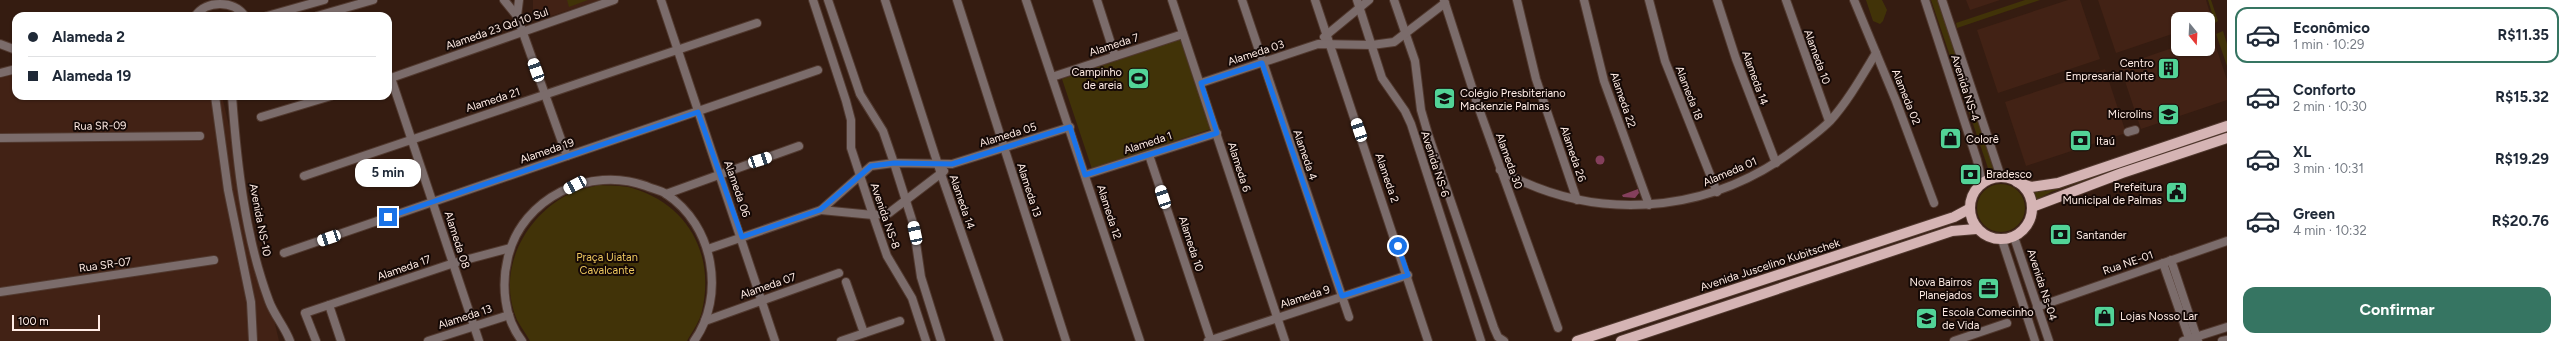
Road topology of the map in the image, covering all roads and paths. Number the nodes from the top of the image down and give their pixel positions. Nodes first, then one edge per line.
1 (324, 0) edge
2 (373, 0) edge
3 (504, 0) edge
4 (519, 0) edge
5 (614, 0) edge
6 (661, 0) edge
7 (813, 0) edge
8 (828, 0) edge
9 (885, 0) edge
10 (957, 0) edge
11 (1026, 0) edge
12 (1097, 0) edge
13 (1172, 0) edge
14 (1242, 0) edge
15 (1315, 0) edge
16 (1369, 0) edge
17 (1394, 0) edge
18 (1517, 0) edge
19 (1584, 0) edge
20 (1649, 0) edge
21 (1717, 0) edge
22 (1786, 0) edge
23 (1854, 0) edge
24 (1925, 0) edge
25 (1942, 0) edge
26 (227, 2) edge
27 (1445, 2) edge
28 (204, 3) edge
29 (1358, 4) edge
30 (198, 12) edge
31 (241, 12) edge
32 (281, 12) edge
33 (331, 12) edge
34 (517, 16) junction
35 (757, 23) dead end
36 (523, 32) junction
37 (1406, 33) junction
38 (1183, 34) junction
39 (1327, 34) junction
40 (1330, 43) junction
41 (0, 44) edge
42 (1318, 44) junction
43 (1372, 45) junction
44 (12, 48) edge
45 (678, 50) junction
46 (1876, 53) junction
47 (1115, 56) junction
48 (1262, 63) junction
49 (12, 70) edge
50 (818, 70) dead end
51 (0, 73) edge
52 (392, 77) edge
53 (1052, 77) junction
54 (1201, 83) junction
55 (392, 84) edge
56 (546, 94) junction
57 (216, 100) edge
58 (232, 100) edge
59 (318, 100) edge
60 (698, 112) junction
61 (261, 117) dead end
62 (1829, 122) junction
63 (2227, 126) edge
64 (1070, 127) junction
65 (1217, 133) junction
66 (200, 136) dead end
67 (0, 138) edge
68 (2227, 138) edge
69 (412, 139) junction
70 (800, 146) dead end
71 (1004, 149) junction
72 (1149, 155) junction
73 (567, 156) junction
74 (894, 163) junction
75 (1776, 163) junction
76 (938, 164) junction
77 (952, 164) junction
78 (1500, 170) junction
79 (720, 173) junction
80 (940, 174) junction
81 (1085, 175) junction
82 (304, 176) dead end
83 (860, 176) junction
84 (2001, 177) junction
85 (2017, 182) junction
86 (1982, 183) junction
87 (1717, 192) junction
88 (666, 194) junction
89 (1577, 200) junction
90 (906, 201) junction
91 (433, 202) junction
92 (1934, 204) dead end
93 (1649, 205) junction
94 (2032, 207) junction
95 (1969, 209) junction
96 (820, 210) junction
97 (873, 214) junction
98 (1976, 229) junction
99 (742, 237) junction
100 (2014, 237) junction
101 (2002, 240) junction
102 (2227, 241) edge
103 (510, 248) junction
104 (708, 249) junction
105 (284, 253) dead end
106 (214, 260) dead end
107 (2167, 261) junction
108 (454, 263) junction
109 (839, 273) dead end
110 (1408, 275) junction
111 (846, 282) dead end
112 (0, 292) edge
113 (1342, 296) junction
114 (761, 300) junction
115 (329, 305) junction
116 (2036, 307) junction
117 (509, 315) junction
118 (1278, 317) junction
119 (1349, 317) dead end
120 (705, 321) junction
121 (900, 321) dead end
122 (2007, 323) dead end
123 (474, 325) junction
124 (2227, 327) edge
125 (1558, 328) dead end
126 (864, 333) junction
127 (1972, 338) edge
128 (2191, 340) edge
129 (2227, 340) edge
130 (253, 341) edge
131 (290, 341) edge
132 (316, 341) edge
133 (341, 341) edge
134 (428, 341) edge
135 (479, 341) edge
136 (522, 341) edge
137 (694, 341) edge
138 (775, 341) edge
139 (841, 341) edge
140 (926, 341) edge
141 (941, 341) edge
142 (999, 341) edge
143 (1066, 341) edge
144 (1140, 341) edge
145 (1210, 341) edge
146 (1285, 341) edge
147 (1428, 341) edge
148 (1481, 341) edge
149 (1504, 341) edge
150 (1577, 341) edge
151 (1621, 341) edge
152 (1954, 341) edge
153 (2035, 341) edge
154 (2049, 341) edge
155 (2222, 341) edge

1 - 32 street
2 - 33 street
3 - 34 street
4 - 34 street
5 - 36 street, Alameda 23 Qd 10 Sul
6 - 45 street, Alameda 06
7 - 83 street, Avenida NS-8
8 - 74 street, Avenida NS-8
9 - 76 street, Alameda 14
10 - 71 street, Alameda 13
11 - 53 street, Alameda 12
12 - 47 street
13 - 38 street, Alameda 6
14 - 48 street, Alameda 4
15 - 39 street, Alameda 2
16 - 29 street, Alameda 03
17 - 37 street, Avenida NS-6
18 - 89 street, Alameda 26
19 - 93 street, Alameda 22
20 - 87 street, Alameda 18
21 - 75 street, Alameda 14
22 - 62 street, Alameda 10
23 - 46 street, Alameda 02
24 - 86 street, Avenida NS-4
25 - 84 street, Avenida NS-4
26 - 28 street
26 - 31 street
27 - 37 street, Alameda 03
27 - 78 street, Alameda 30
28 - 30 street
29 - 39 street, Alameda 03
29 - 43 street, Avenida NS-6
34 - 36 street
35 - 45 street, Alameda 21
36 - 52 street, Alameda 23 Qd 10 Sul
36 - 56 street
37 - 43 street, Alameda 03
37 - 149 street, Avenida NS-6
38 - 47 street, Alameda 7
38 - 54 street, Alameda 6
39 - 40 street, Alameda 2
39 - 42 street, Alameda 03
40 - 42 street, Alameda 03
40 - 43 street, Alameda 03
40 - 110 street, Alameda 2
41 - 44 street
42 - 48 street, Alameda 03
43 - 148 street, Avenida NS-6
45 - 56 street, Alameda 21
45 - 60 street, Alameda 06
46 - 62 street, Alameda 01
46 - 92 street, Alameda 02
47 - 53 street, Alameda 7
48 - 54 street, Alameda 03
48 - 113 street, Alameda 4
49 - 51 street
50 - 60 street, Alameda 19
53 - 64 street, Alameda 12
54 - 65 street, Alameda 6
55 - 69 street, Alameda 08
56 - 69 street, Alameda 21
56 - 73 street
57 - 130 street
58 - 131 street, Avenida NS-10
59 - 61 street
60 - 73 street, Alameda 19
60 - 79 street, Alameda 06
62 - 75 street, Alameda 01
63 - 85 main road
64 - 71 street, Alameda 05
64 - 81 street, Alameda 12
65 - 72 street, Alameda 1
65 - 118 street, Alameda 6
66 - 67 street, Rua SR-09
68 - 94 main road
69 - 82 street, Alameda 21
69 - 91 street, Alameda 08
70 - 79 street
71 - 77 street, Alameda 05
71 - 143 street, Alameda 13
72 - 81 street, Alameda 1
72 - 145 street, Alameda 10
73 - 91 street, Alameda 19
74 - 76 street
74 - 83 street
74 - 90 street, Avenida NS-8
75 - 87 street, Alameda 01
76 - 77 street
76 - 80 street, Alameda 14
77 - 80 street
78 - 89 street, Alameda 01
78 - 125 street, Alameda 30
79 - 88 street
79 - 99 street, Alameda 06
80 - 90 street
80 - 142 street, Alameda 14
81 - 144 street, Alameda 12
83 - 96 street
83 - 97 street, Avenida NS-8
84 - 85 main road
84 - 86 main road
85 - 94 main road
86 - 95 main road
87 - 93 street, Alameda 01
88 - 103 street
88 - 104 street
89 - 93 street, Alameda 01
90 - 97 street
90 - 141 street, Avenida NS-8
91 - 105 street, Alameda 19
91 - 108 street, Alameda 08
94 - 100 main road
95 - 98 main road
95 - 150 main road, Avenida Juscelino Kubitschek
96 - 97 street
96 - 99 street
97 - 140 street, Avenida NS-8
98 - 101 main road
98 - 151 main road
99 - 104 street
99 - 114 street, Alameda 06
100 - 101 main road
100 - 116 street, Avenida Ns-04
101 - 153 street, Avenida Ns-04
102 - 107 street, Rua NE-01
103 - 108 street, Alameda 17
103 - 117 street
104 - 120 street
106 - 112 street, Rua SR-07
107 - 116 street, Rua NE-01
107 - 128 street
108 - 115 street, Alameda 17
108 - 123 street, Alameda 08
109 - 114 street, Alameda 07
110 - 113 street, Alameda 9
110 - 147 street, Alameda 2
111 - 126 street
113 - 118 street, Alameda 9
113 - 119 street, Alameda 4
114 - 120 street, Alameda 07
114 - 138 street, Alameda 06
115 - 132 street, Alameda 17
115 - 133 street
116 - 154 street, Avenida Ns-04
117 - 123 street, Alameda 13
117 - 136 street
118 - 145 street, Alameda 9
118 - 146 street, Alameda 6
120 - 137 street
121 - 126 street
122 - 127 street
123 - 134 street, Alameda 13
123 - 135 street, Alameda 08
124 - 128 street
126 - 139 street
127 - 152 street
129 - 155 street

